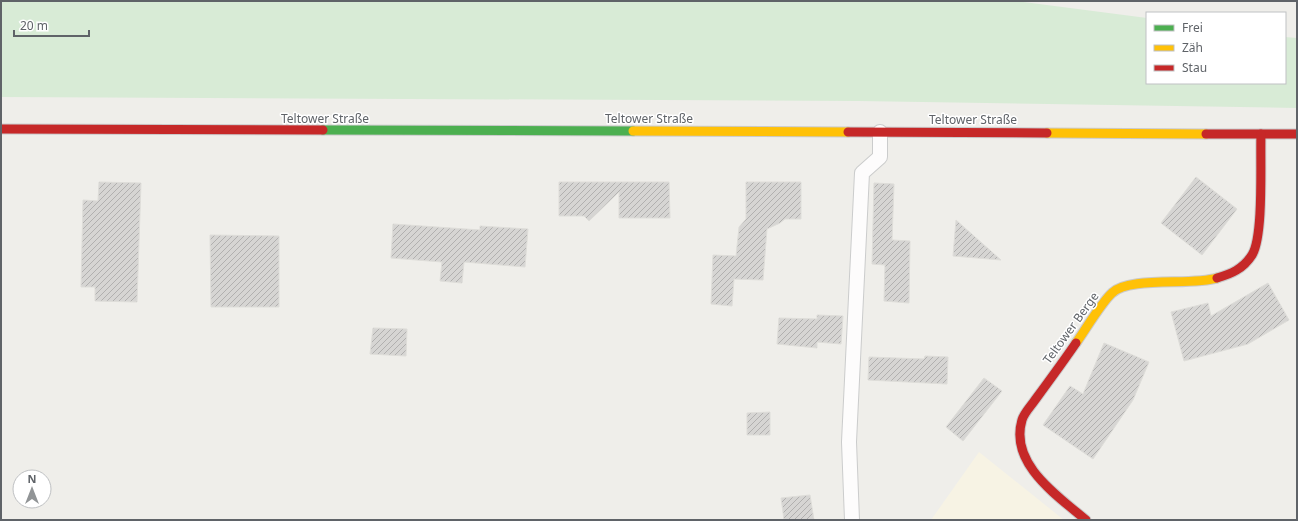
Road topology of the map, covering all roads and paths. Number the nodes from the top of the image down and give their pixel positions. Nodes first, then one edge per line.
1 (1, 129) edge
2 (880, 132) junction
3 (1261, 134) junction
4 (1297, 134) edge
5 (852, 520) edge
6 (1086, 520) edge

1 - 2 street, Teltower Straße
2 - 3 street, Teltower Straße
2 - 5 lane
3 - 4 street, Teltower Straße
3 - 6 street, Teltower Berge

